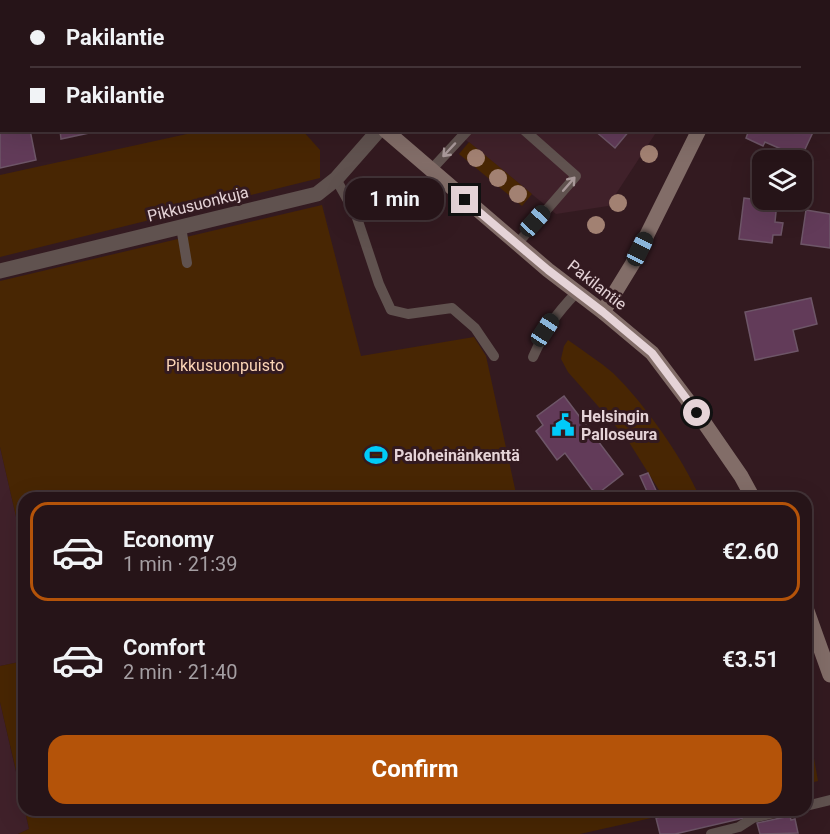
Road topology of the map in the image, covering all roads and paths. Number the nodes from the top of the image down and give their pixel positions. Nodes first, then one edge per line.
1 (378, 132) edge
2 (387, 132) edge
3 (466, 132) edge
4 (526, 132) edge
5 (698, 132) edge
6 (431, 170) junction
7 (336, 178) junction
8 (181, 227) junction
9 (517, 244) junction
10 (187, 263) dead end
11 (0, 271) edge
12 (578, 292) junction
13 (603, 312) junction
14 (494, 356) dead end
15 (533, 357) dead end
16 (750, 492) edge
17 (812, 625) edge
18 (830, 675) edge
19 (830, 800) edge
20 (812, 804) edge
21 (762, 816) edge
22 (711, 834) edge

1 - 7 street, Pikkusuonkuja
2 - 6 main road, Pakilantie
3 -> 6 lane
9 -> 4 lane
5 - 13 main road
6 - 9 main road, Pakilantie
7 - 8 street, Pikkusuonkuja
7 - 14 lane
8 - 10 lane
8 - 11 street, Pikkusuonkuja
9 - 12 main road, Pakilantie
12 - 13 main road, Pakilantie
12 - 15 lane
13 - 16 main road, Pakilantie
17 - 18 main road
19 - 20 lane
21 - 22 lane

